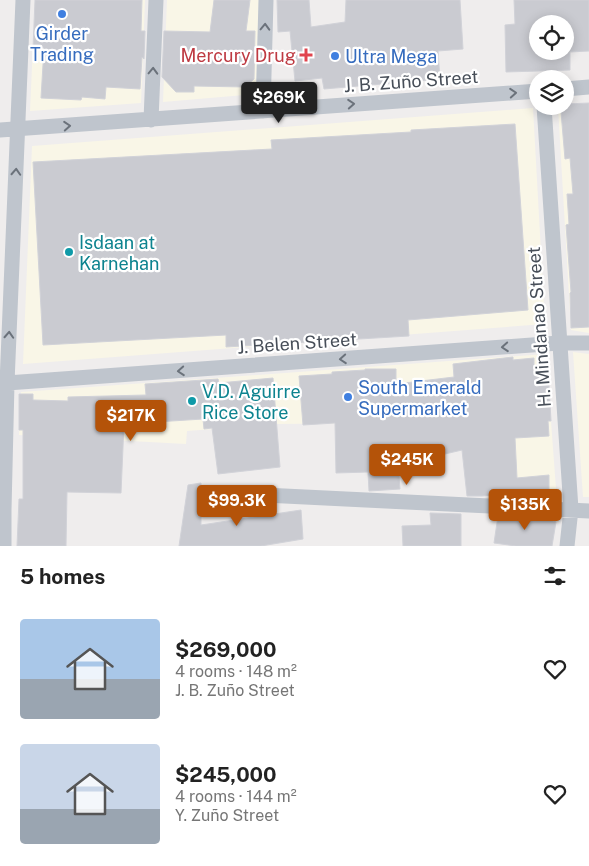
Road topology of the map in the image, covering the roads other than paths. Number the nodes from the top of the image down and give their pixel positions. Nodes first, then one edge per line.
1 (23, 0) edge
2 (156, 0) edge
3 (266, 0) edge
4 (589, 87) edge
5 (574, 88) edge
6 (529, 92) edge
7 (263, 111) junction
8 (545, 115) edge
9 (151, 120) junction
10 (18, 129) junction
11 (0, 130) edge
12 (559, 343) junction
13 (589, 343) edge
14 (7, 384) junction
15 (223, 493) dead end
16 (570, 509) junction
17 (589, 511) edge
18 (4, 546) edge
19 (567, 546) edge

1 - 10 street
9 -> 2 street
7 -> 3 street
4 - 5 street
7 -> 6 street, J. B. Zuño Street
7 - 9 street, J. B. Zuño Street
8 - 12 street, H. Mindanao Street
10 -> 9 street, J. B. Zuño Street
10 - 11 street, J. B. Zuño Street
14 -> 10 street
12 - 13 street, J. Belen Street
12 -> 14 street, J. Belen Street
12 - 16 street, H. Mindanao Street
14 - 18 street
15 - 16 street
16 - 17 street
16 - 19 street, H. Mindanao Street

